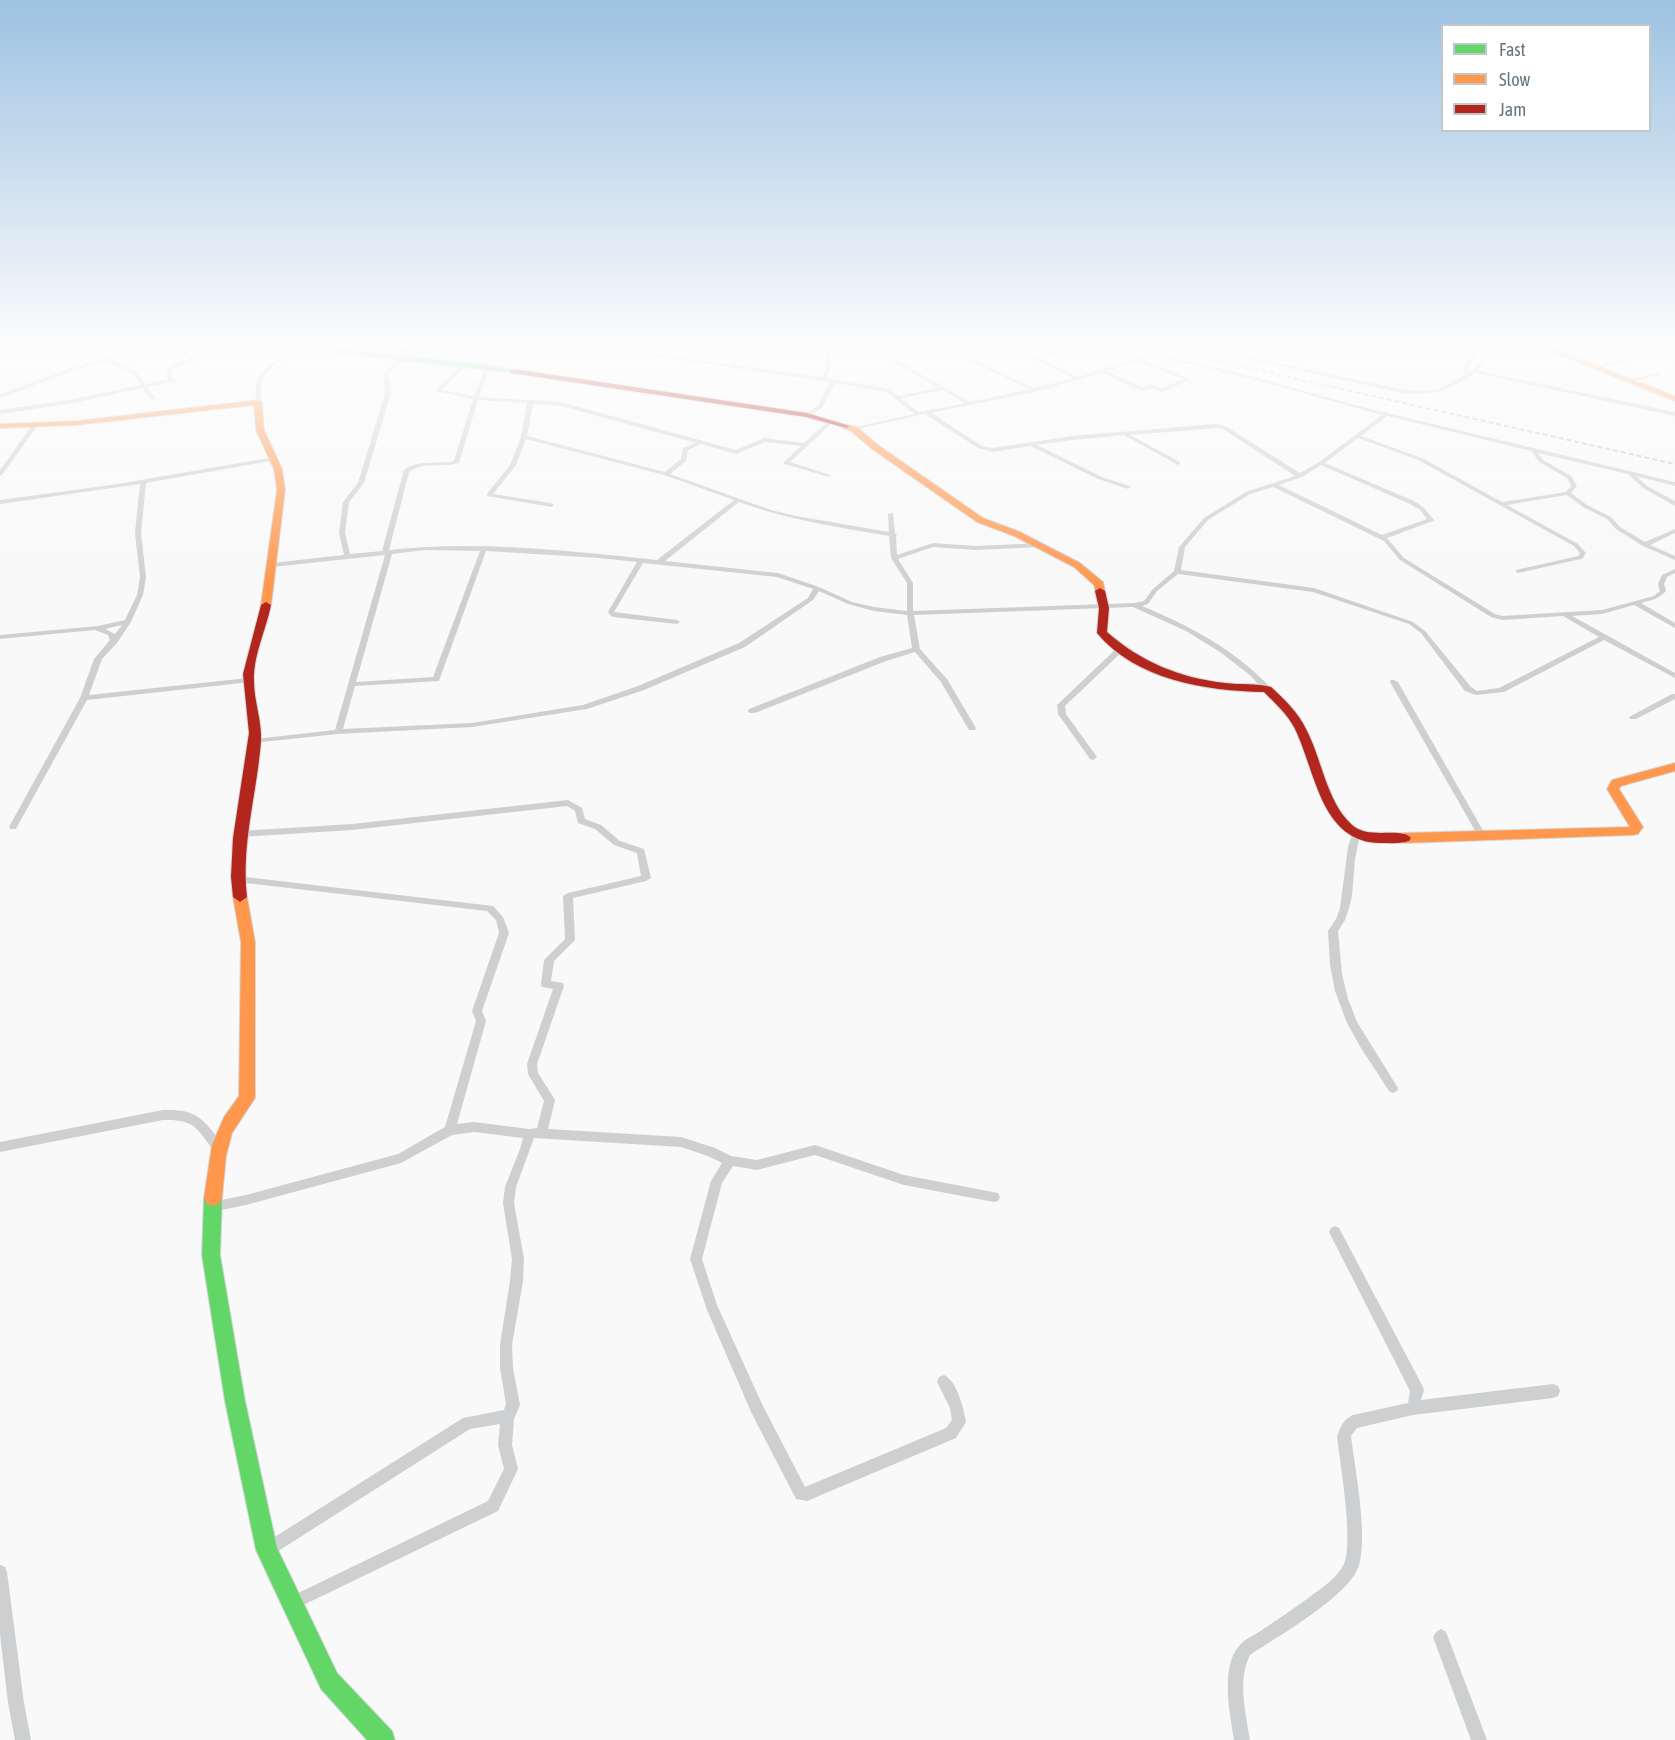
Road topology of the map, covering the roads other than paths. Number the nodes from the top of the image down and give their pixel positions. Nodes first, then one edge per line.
1 (52, 424) edge
2 (260, 424) edge
3 (379, 424) edge
4 (468, 424) edge
5 (526, 424) edge
6 (636, 424) edge
7 (827, 424) edge
8 (840, 424) edge
9 (873, 424) edge
10 (945, 424) edge
11 (1373, 424) edge
12 (1427, 424) edge
13 (35, 425) junction
14 (0, 426) edge
15 (854, 429) junction
16 (1126, 435) junction
17 (1357, 436) junction
18 (524, 437) junction
19 (702, 442) junction
20 (1030, 444) junction
21 (804, 445) junction
22 (1534, 451) junction
23 (274, 459) junction
24 (1321, 463) junction
25 (1178, 464) dead end
26 (1630, 473) junction
27 (0, 474) edge
28 (666, 474) junction
29 (828, 476) dead end
30 (1300, 476) junction
31 (143, 482) junction
32 (1675, 484) edge
33 (1274, 485) junction
34 (1128, 487) dead end
35 (1568, 493) junction
36 (738, 500) junction
37 (0, 502) edge
38 (1501, 504) junction
39 (1675, 504) edge
40 (551, 505) dead end
41 (891, 514) dead end
42 (1675, 531) edge
43 (894, 535) junction
44 (1381, 538) junction
45 (1041, 545) junction
46 (1646, 545) junction
47 (484, 549) junction
48 (387, 553) junction
49 (348, 558) junction
50 (894, 558) junction
51 (1675, 558) edge
52 (641, 561) junction
53 (658, 563) junction
54 (272, 565) junction
55 (1675, 571) edge
56 (1176, 572) junction
57 (1518, 572) dead end
58 (817, 588) junction
59 (1634, 602) junction
60 (1134, 605) junction
61 (1104, 608) junction
62 (910, 613) junction
63 (1564, 615) junction
64 (128, 622) junction
65 (678, 622) dead end
66 (1675, 626) edge
67 (96, 628) junction
68 (0, 637) edge
69 (1604, 637) junction
70 (114, 641) junction
71 (916, 649) junction
72 (1120, 650) junction
73 (1675, 676) edge
74 (248, 680) junction
75 (1394, 682) dead end
76 (352, 684) junction
77 (1267, 689) junction
78 (1675, 696) edge
79 (84, 698) junction
80 (752, 711) dead end
81 (1633, 717) dead end
82 (972, 728) dead end
83 (338, 732) junction
84 (255, 741) junction
85 (1093, 758) dead end
86 (1675, 767) edge
87 (13, 827) dead end
88 (240, 834) junction
89 (1481, 834) junction
90 (1356, 835) junction
91 (237, 879) junction
92 (1393, 1088) dead end
93 (450, 1130) junction
94 (535, 1133) junction
95 (0, 1147) edge
96 (218, 1147) junction
97 (730, 1161) junction
98 (994, 1197) dead end
99 (212, 1207) junction
100 (1335, 1233) dead end
101 (944, 1382) dead end
102 (1553, 1391) dead end
103 (1413, 1408) junction
104 (506, 1416) junction
105 (267, 1550) junction
106 (0, 1572) edge
107 (293, 1603) junction
108 (1441, 1637) dead end
109 (23, 1740) edge
110 (383, 1740) edge
111 (1242, 1740) edge
112 (1479, 1740) edge

1 - 13 street
2 - 23 street
3 - 49 street
4 - 48 street
5 - 18 street
6 - 19 street
7 - 21 street
8 - 15 street
9 - 15 street
10 - 20 street
11 - 17 street
12 - 22 street
13 - 14 street
13 - 27 street
15 - 45 street
16 - 20 street
16 - 25 street
16 - 30 street
17 - 24 street
17 - 38 street
18 - 28 street
18 - 40 street
19 - 21 street
19 - 28 street
20 - 34 street
21 - 29 street
22 - 26 street
22 - 35 street
23 - 31 street
23 - 54 street
24 - 30 street
24 - 44 street
26 - 32 street
26 - 39 street
28 - 36 street
30 - 33 street
31 - 37 street
31 - 64 street
33 - 44 street
33 - 56 street
35 - 38 street
35 - 46 street
36 - 43 street
36 - 53 street
38 - 57 street
41 - 43 street
42 - 46 street
43 - 50 street
44 - 63 street
45 - 50 street
45 - 61 street
46 - 51 street
47 - 48 street
47 - 52 street
47 - 76 street
48 - 49 street
48 - 76 street
49 - 54 street
50 - 62 street
52 - 53 street
52 - 65 street
53 - 58 street
54 - 74 street
55 - 59 street
56 - 60 street
56 - 69 street
58 - 62 street
58 - 83 street
59 - 63 street
59 - 66 street
60 - 61 street
60 - 77 street
61 - 62 street
61 - 72 street
62 - 71 street
63 - 69 street
64 - 67 street
64 - 70 street
67 - 68 street
67 - 70 street
69 - 73 street
70 - 79 street
71 - 80 street
71 - 82 street
72 - 77 street
72 - 85 street
74 - 79 street
74 - 84 street
75 - 89 street
76 - 83 street
77 - 90 street
78 - 81 street
79 - 87 street
83 - 84 street
84 - 88 street
86 - 89 street
88 - 91 street
88 - 94 street
89 - 90 street
90 - 92 street
91 - 93 street
91 - 96 street
93 - 94 street
93 - 99 street
94 - 97 street
94 - 104 street
95 - 96 street
96 - 99 street
97 - 98 street
97 - 101 street
99 - 105 street
100 - 103 street
102 - 103 street
103 - 111 street
104 - 105 street
104 - 107 street
105 - 107 street
106 - 109 street
107 - 110 street
108 - 112 street

